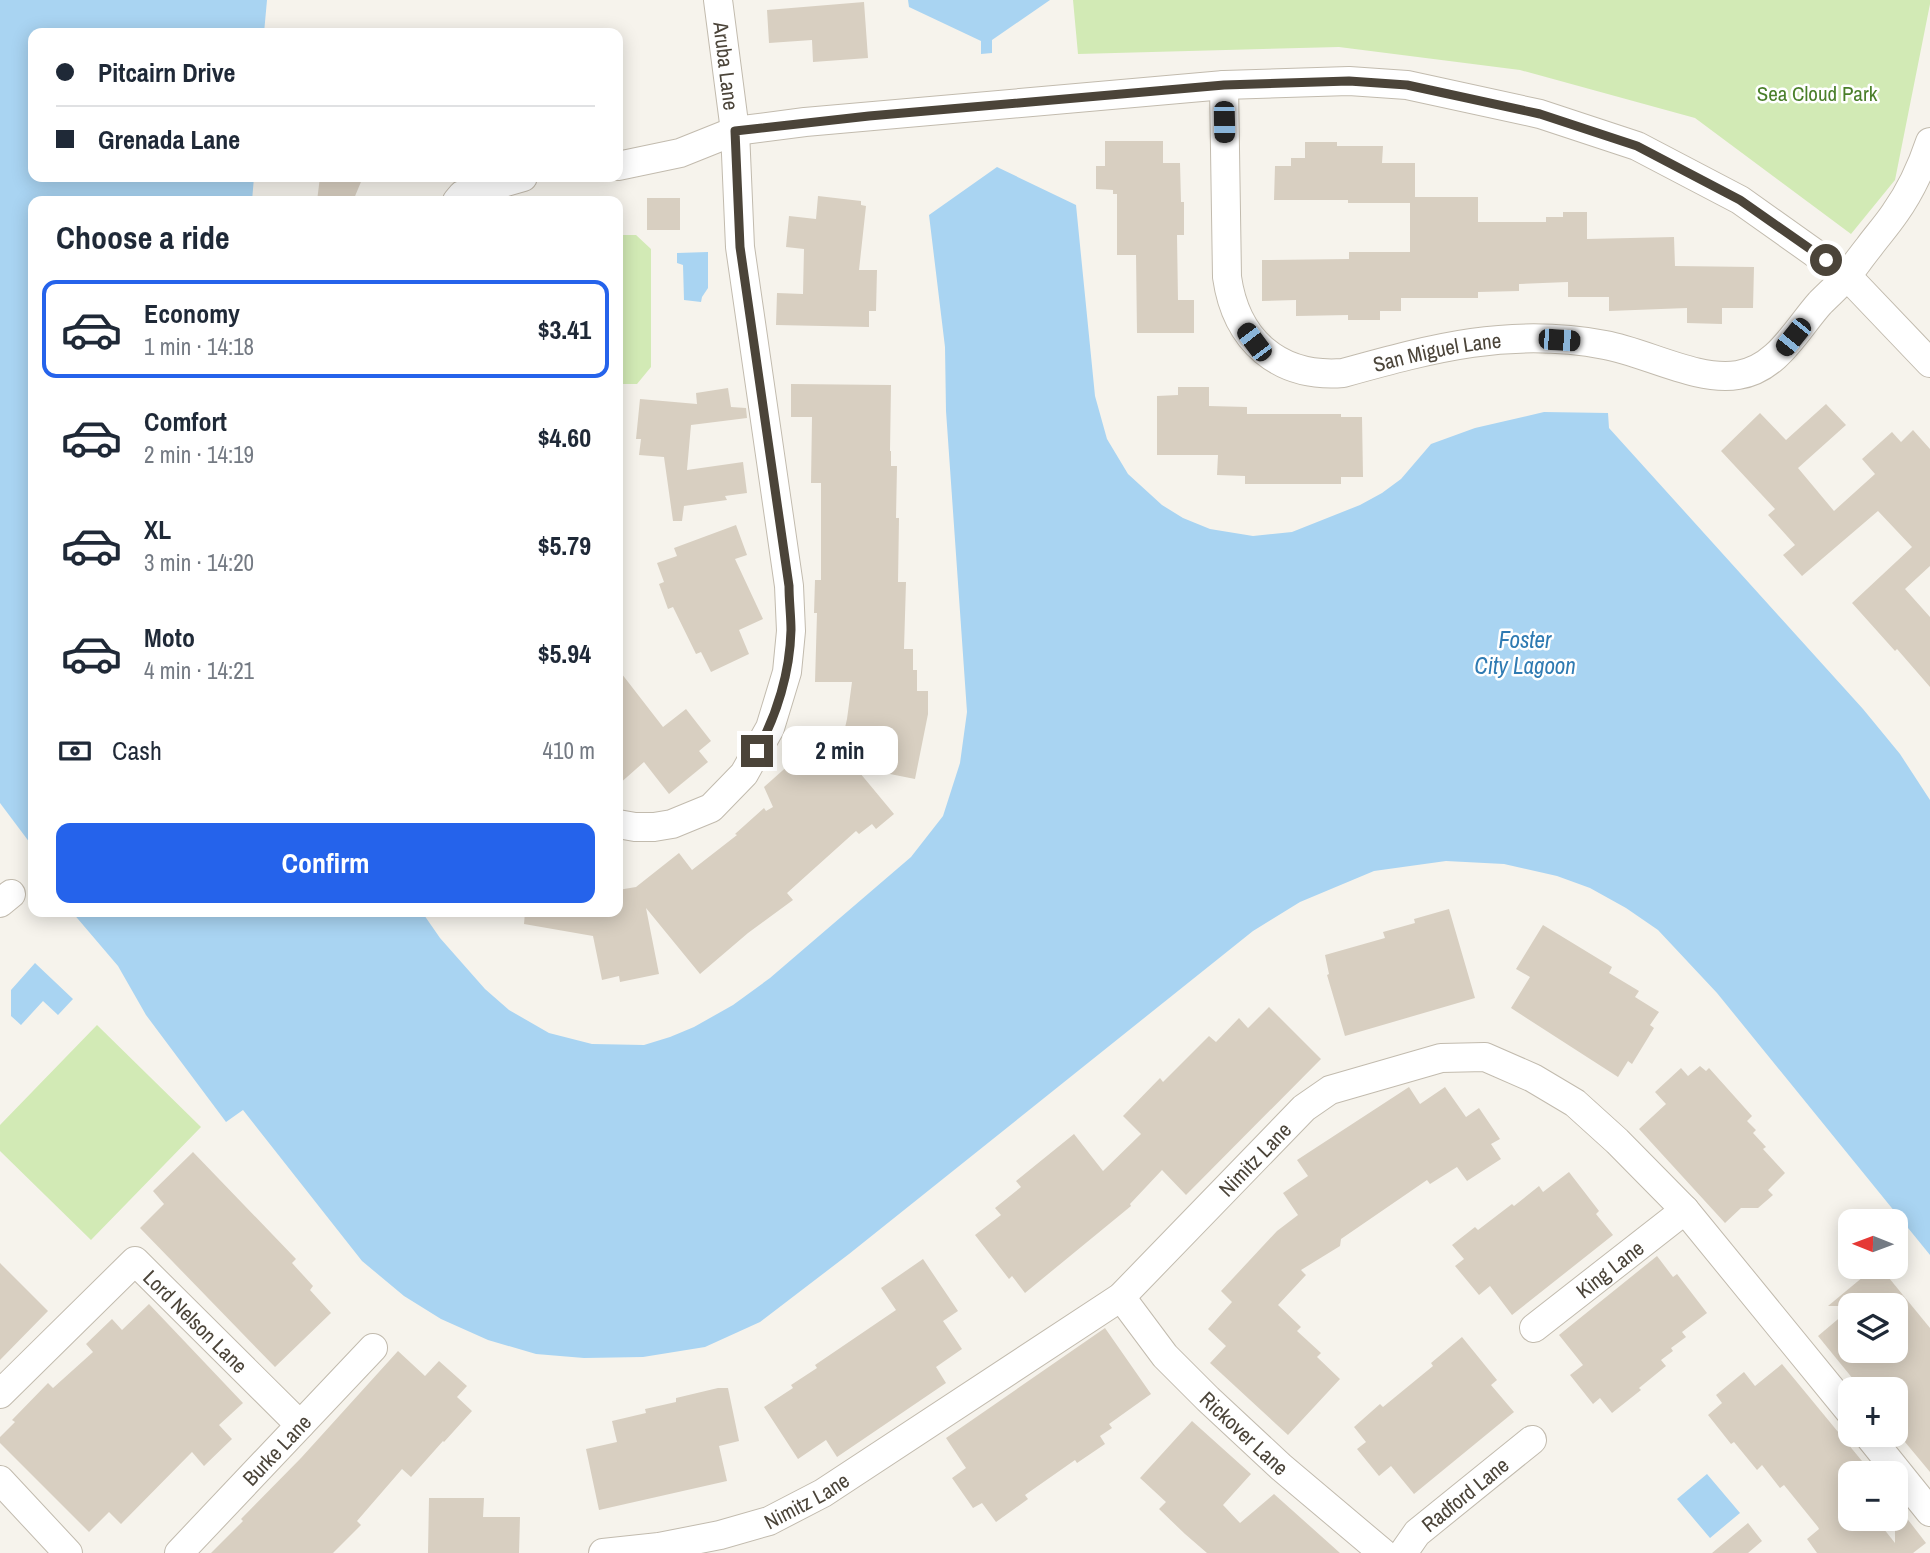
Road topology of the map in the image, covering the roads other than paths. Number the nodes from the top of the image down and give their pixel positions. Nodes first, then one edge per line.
1 (718, 0) edge
2 (1224, 85) junction
3 (735, 131) junction
4 (1930, 142) edge
5 (623, 165) edge
6 (502, 182) edge
7 (461, 196) edge
8 (1847, 276) junction
9 (1930, 363) edge
10 (623, 825) edge
11 (1685, 1210) junction
12 (1121, 1297) junction
13 (1534, 1328) dead end
14 (373, 1348) dead end
15 (0, 1394) edge
16 (1838, 1397) edge
17 (300, 1425) junction
18 (1532, 1440) dead end
19 (1878, 1447) edge
20 (0, 1480) edge
21 (1930, 1512) edge
22 (68, 1553) edge
23 (179, 1553) edge
24 (603, 1553) edge
25 (1383, 1553) edge
26 (1403, 1553) edge

1 - 3 street, Aruba Lane
2 - 3 street
2 - 8 street
2 - 8 street, San Miguel Lane
3 - 5 street
3 - 10 street, Aruba Lane
4 - 8 street, San Miguel Lane
6 - 7 street
8 - 9 street
11 - 12 street, Nimitz Lane
11 - 13 street, King Lane
11 - 16 street, Nimitz Lane
12 - 24 street, Nimitz Lane
12 - 25 street, Rickover Lane
14 - 17 street, Burke Lane
15 - 17 street, Lord Nelson Lane
17 - 23 street, Burke Lane
18 - 26 street, Radford Lane
19 - 21 street
20 - 22 street

